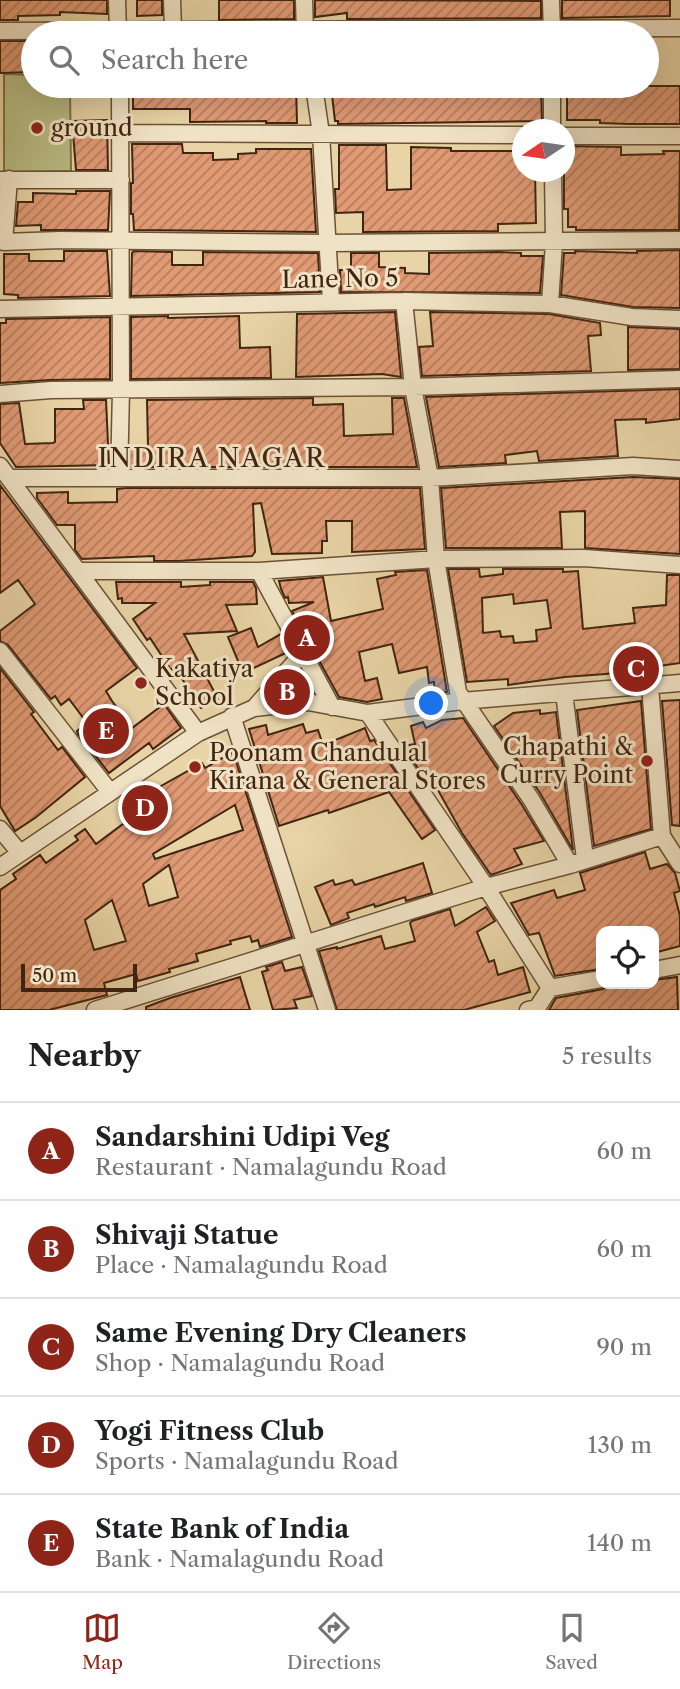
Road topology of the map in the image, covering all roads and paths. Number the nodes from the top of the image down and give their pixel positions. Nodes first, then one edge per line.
1 (117, 0) edge
2 (172, 0) edge
3 (304, 0) edge
4 (551, 0) edge
5 (118, 21) edge
6 (173, 21) edge
7 (305, 21) edge
8 (552, 21) edge
9 (659, 29) edge
10 (680, 29) edge
11 (0, 31) edge
12 (21, 31) edge
13 (120, 98) edge
14 (316, 98) edge
15 (552, 98) edge
16 (552, 119) edge
17 (121, 133) junction
18 (321, 134) junction
19 (512, 135) edge
20 (575, 136) edge
21 (680, 136) edge
22 (4, 179) edge
23 (121, 180) junction
24 (553, 182) edge
25 (680, 240) edge
26 (119, 242) junction
27 (554, 242) junction
28 (328, 243) junction
29 (2, 245) edge
30 (331, 301) junction
31 (404, 301) junction
32 (550, 304) junction
33 (120, 307) junction
34 (0, 309) edge
35 (680, 319) edge
36 (680, 379) edge
37 (413, 387) junction
38 (121, 390) junction
39 (0, 394) edge
40 (680, 469) edge
41 (5, 472) edge
42 (119, 478) junction
43 (430, 478) junction
44 (436, 559) junction
45 (680, 565) edge
46 (80, 571) junction
47 (259, 571) junction
48 (0, 651) edge
49 (303, 653) junction
50 (680, 683) edge
51 (650, 686) junction
52 (564, 693) junction
53 (462, 701) junction
54 (332, 707) junction
55 (254, 708) junction
56 (368, 713) junction
57 (232, 716) junction
58 (198, 733) junction
59 (110, 792) junction
60 (0, 829) edge
61 (662, 836) junction
62 (20, 853) junction
63 (577, 862) junction
64 (680, 864) edge
65 (0, 866) edge
66 (485, 887) junction
67 (307, 944) junction
68 (680, 965) edge
69 (659, 969) edge
70 (596, 980) edge
71 (550, 988) junction
72 (534, 1009) edge
73 (95, 1010) edge
74 (327, 1010) edge

1 - 5 street
2 - 6 street
3 - 7 street
4 - 8 street
9 - 10 street
11 - 12 street
13 - 17 street
14 - 18 street
15 - 16 street
17 - 18 street
17 - 23 street
18 - 19 street
18 - 28 street
20 - 21 street
22 - 23 street
22 - 29 street
23 - 26 street
24 - 27 street
25 - 27 street
26 - 28 street
26 - 29 street
26 - 33 street
27 - 28 street
27 - 32 street
28 - 30 street
30 - 31 street, Lane No 5
30 - 33 street, Lane No 5
31 - 32 street, Lane No 5
31 - 37 street
32 - 35 street, Lane No 5
33 - 34 street, Lane No 5
33 - 38 street
36 - 37 street
37 - 38 street
37 - 43 street
38 - 39 street
38 - 42 street
40 - 43 street
41 - 42 street
41 - 46 street
42 - 43 street
43 - 44 street
44 - 45 street
44 - 47 street
44 - 53 street
46 - 47 street
46 - 58 street
47 - 49 street
48 - 59 street
49 - 54 street
49 - 55 street
50 - 51 street
51 - 52 street
51 - 61 street
52 - 53 street
52 - 63 street
53 - 56 street
53 - 63 street
54 - 55 street
54 - 56 street
55 - 57 street
56 - 66 street
57 - 58 street
57 - 67 street
58 - 59 street
59 - 62 street
60 - 62 street
61 - 63 street
61 - 64 street
62 - 65 street
63 - 66 street
66 - 67 street
66 - 71 street
67 - 73 street
67 - 74 street
68 - 69 street
70 - 71 street
71 - 72 street

